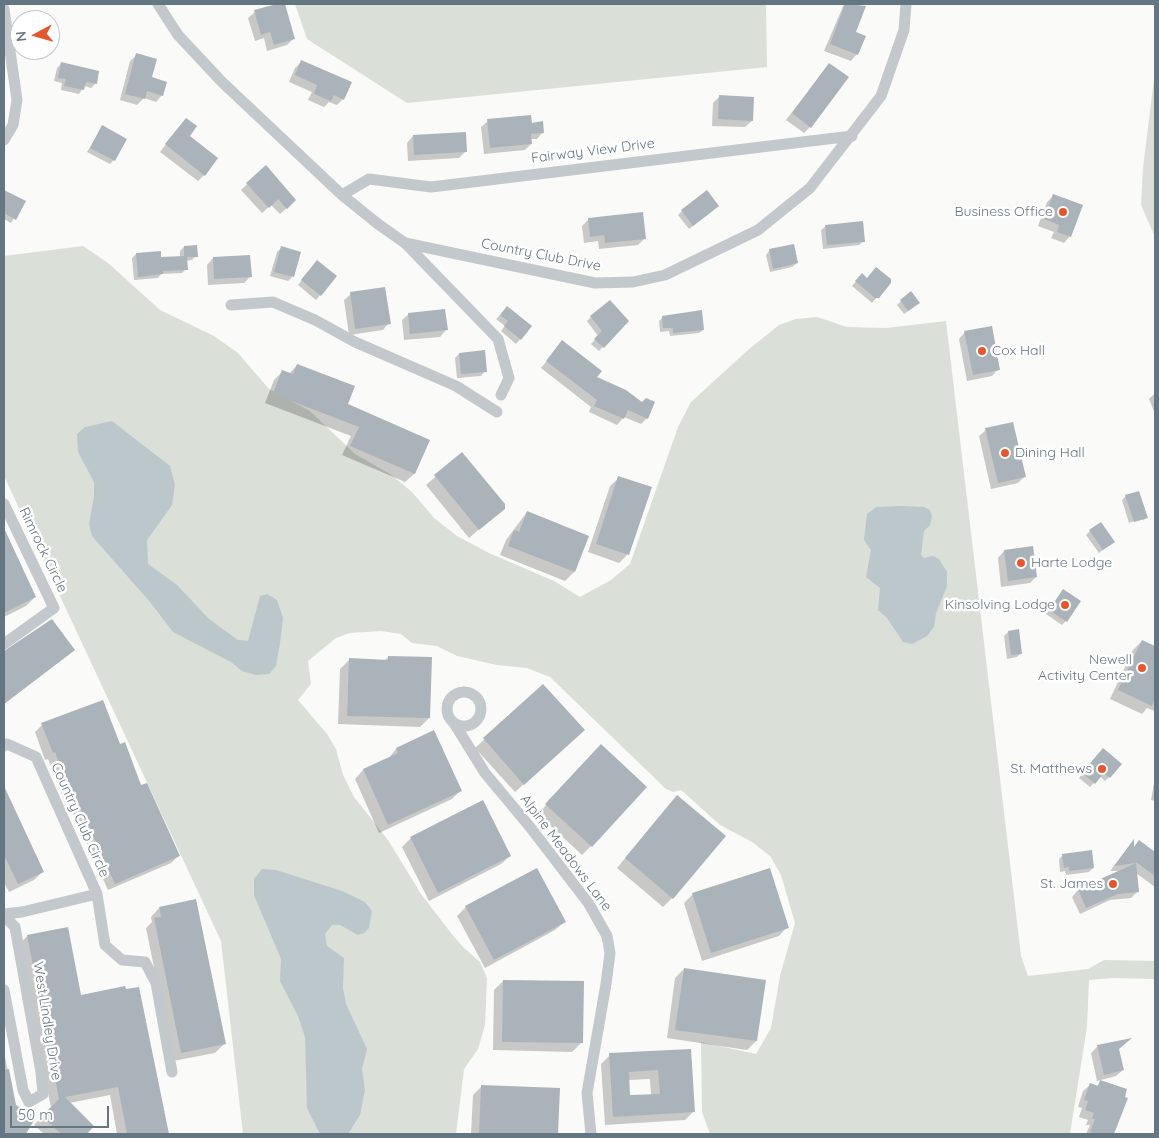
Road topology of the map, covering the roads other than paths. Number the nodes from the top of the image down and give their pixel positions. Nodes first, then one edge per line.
1 (158, 4) edge
2 (906, 4) edge
3 (4, 9) edge
4 (852, 136) junction
5 (4, 140) edge
6 (342, 195) junction
7 (405, 243) junction
8 (231, 305) dead end
9 (501, 395) dead end
10 (497, 412) dead end
11 (4, 504) edge
12 (4, 644) edge
13 (454, 723) dead end
14 (4, 746) edge
15 (97, 894) junction
16 (4, 915) edge
17 (4, 990) edge
18 (172, 1072) dead end
19 (592, 1134) edge

1 - 6 street, Country Club Drive
2 - 4 street, Country Club Drive
3 - 5 street
4 - 6 street, Fairway View Drive
4 - 7 street, Country Club Drive
6 - 7 street, Country Club Drive
7 - 9 street
8 - 10 street
11 - 12 street, Rimrock Circle
13 - 19 street, Alpine Meadows Lane
14 - 15 street, Country Club Circle
15 - 16 street, Country Club Circle
15 - 18 street
16 - 17 street, West Lindley Drive

